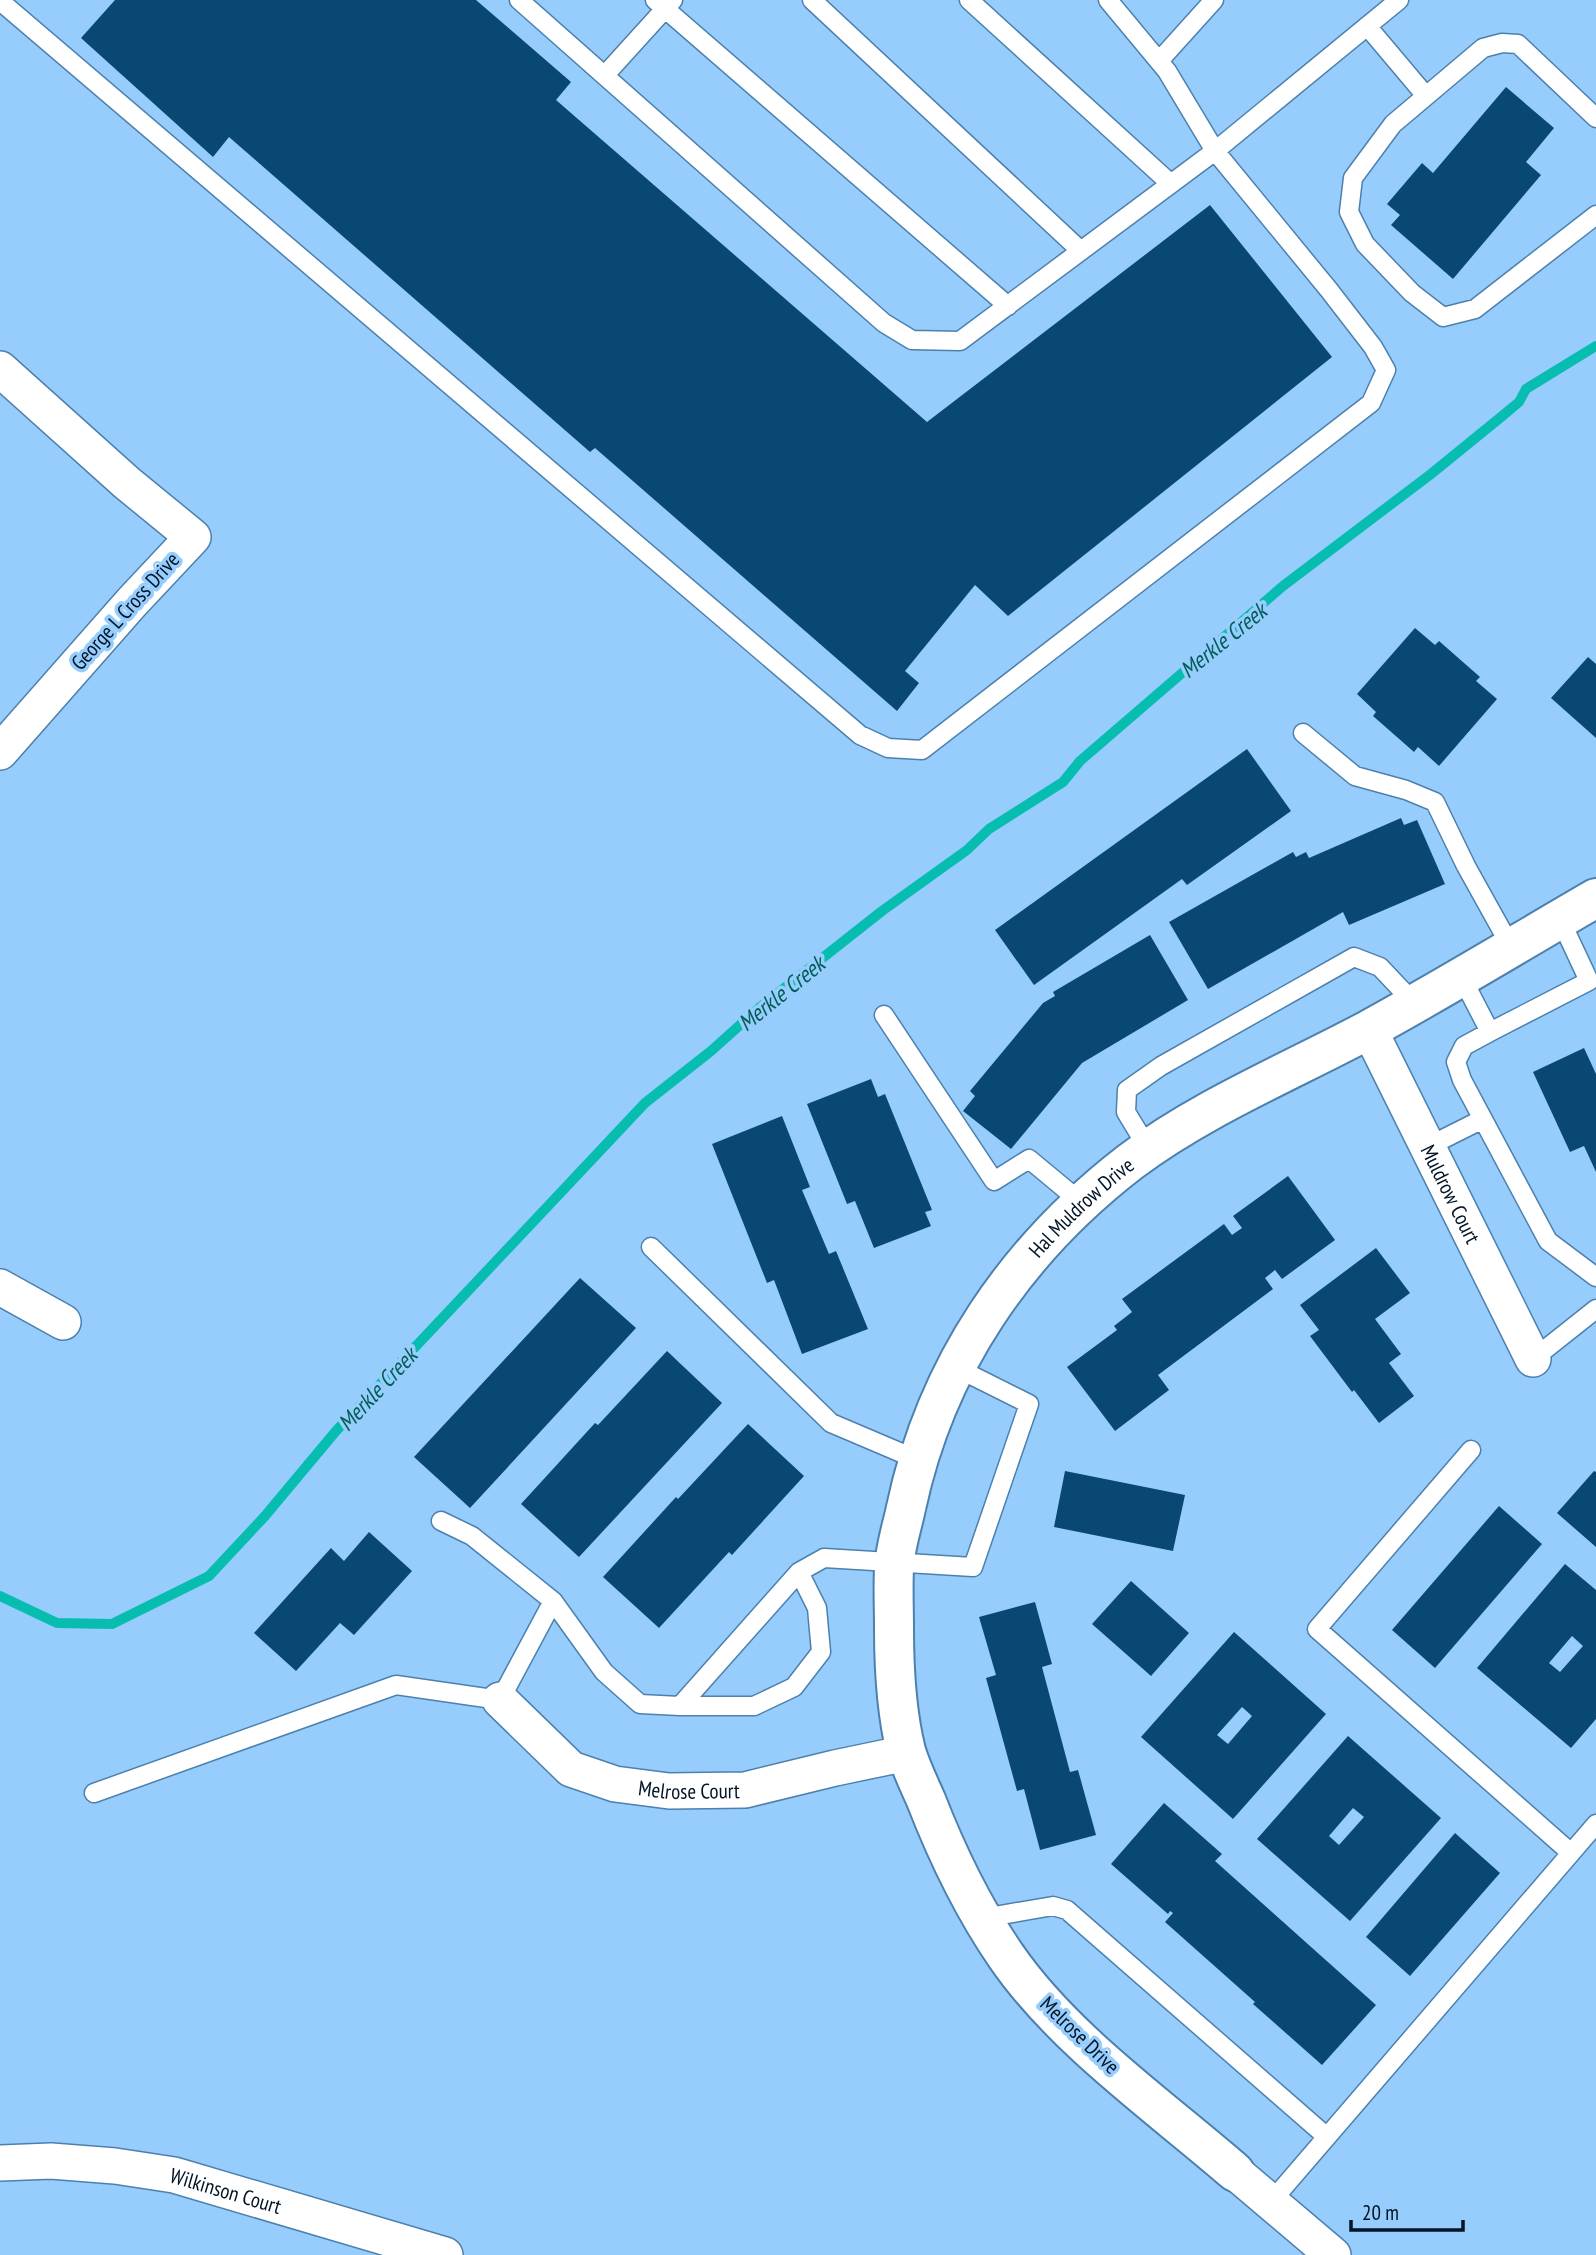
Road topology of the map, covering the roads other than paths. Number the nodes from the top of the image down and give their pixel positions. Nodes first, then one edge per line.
1 (519, 0) edge
2 (812, 0) edge
3 (969, 0) edge
4 (1108, 0) edge
5 (1214, 0) edge
6 (1399, 0) edge
7 (0, 1) edge
8 (664, 3) edge
9 (1367, 26) junction
10 (1159, 61) junction
11 (605, 75) junction
12 (1426, 96) junction
13 (1596, 118) edge
14 (1215, 151) junction
15 (1171, 184) junction
16 (1596, 215) edge
17 (1081, 251) junction
18 (1007, 306) junction
19 (0, 369) edge
20 (1303, 733) dead end
21 (0, 752) edge
22 (1596, 898) edge
23 (1560, 919) junction
24 (1511, 947) junction
25 (1461, 976) junction
26 (1592, 979) edge
27 (1414, 1003) junction
28 (884, 1015) dead end
29 (1369, 1029) junction
30 (1490, 1032) junction
31 (1483, 1119) junction
32 (1427, 1147) junction
33 (1149, 1150) junction
34 (1083, 1203) junction
35 (651, 1247) dead end
36 (1596, 1277) edge
37 (0, 1287) edge
38 (1596, 1309) edge
39 (63, 1322) dead end
40 (1533, 1359) joint
41 (955, 1367) junction
42 (1471, 1450) dead end
43 (918, 1460) junction
44 (442, 1521) dead end
45 (894, 1564) junction
46 (799, 1572) junction
47 (553, 1601) junction
48 (500, 1700) junction
49 (680, 1706) junction
50 (907, 1753) junction
51 (94, 1793) dead end
52 (1596, 1824) edge
53 (1571, 1853) junction
54 (983, 1918) junction
55 (1327, 2137) junction
56 (0, 2163) edge
57 (1235, 2172) joint
58 (1271, 2202) junction
59 (445, 2255) edge
60 (1333, 2255) edge

1 - 11 lane
2 - 17 lane
3 - 15 lane
4 - 10 lane
5 - 10 lane
6 - 9 lane
7 - 14 lane
8 - 11 lane
8 - 18 lane
9 - 12 lane
9 - 14 lane
10 - 14 lane
11 - 18 lane
12 - 13 lane
12 - 16 lane
14 - 15 lane
15 - 17 lane
17 - 18 lane
19 - 21 street, George L Cross Drive
20 - 24 lane
22 - 23 street, Hal Muldrow Drive
23 - 24 street, Hal Muldrow Drive
23 - 26 lane
24 - 25 street, Hal Muldrow Drive
25 - 27 street, Hal Muldrow Drive
25 - 30 lane
26 - 30 lane
27 - 29 street, Hal Muldrow Drive
27 - 33 lane
28 - 34 lane
29 - 32 street, Muldrow Court
29 - 33 street, Hal Muldrow Drive
30 - 31 lane
31 - 32 lane
31 - 36 lane
32 - 40 street, Muldrow Court
33 - 34 street, Hal Muldrow Drive
34 - 41 street, Hal Muldrow Drive
35 - 43 lane
37 - 39 street
38 - 40 lane
41 - 43 street, Hal Muldrow Drive
41 - 45 lane
42 - 53 lane
43 - 45 street, Hal Muldrow Drive
44 - 47 lane
45 - 46 lane
45 - 50 street, Hal Muldrow Drive
46 - 49 lane
46 - 49 lane
47 - 48 lane
47 - 49 lane
48 - 50 street, Melrose Court
48 - 51 lane
50 - 54 street, Melrose Drive
52 - 53 lane
53 - 55 lane
54 - 55 lane
54 - 57 street, Melrose Drive
55 - 58 lane
56 - 59 street, Wilkinson Court
57 - 58 street, Melrose Drive
58 - 60 street, Melrose Drive

